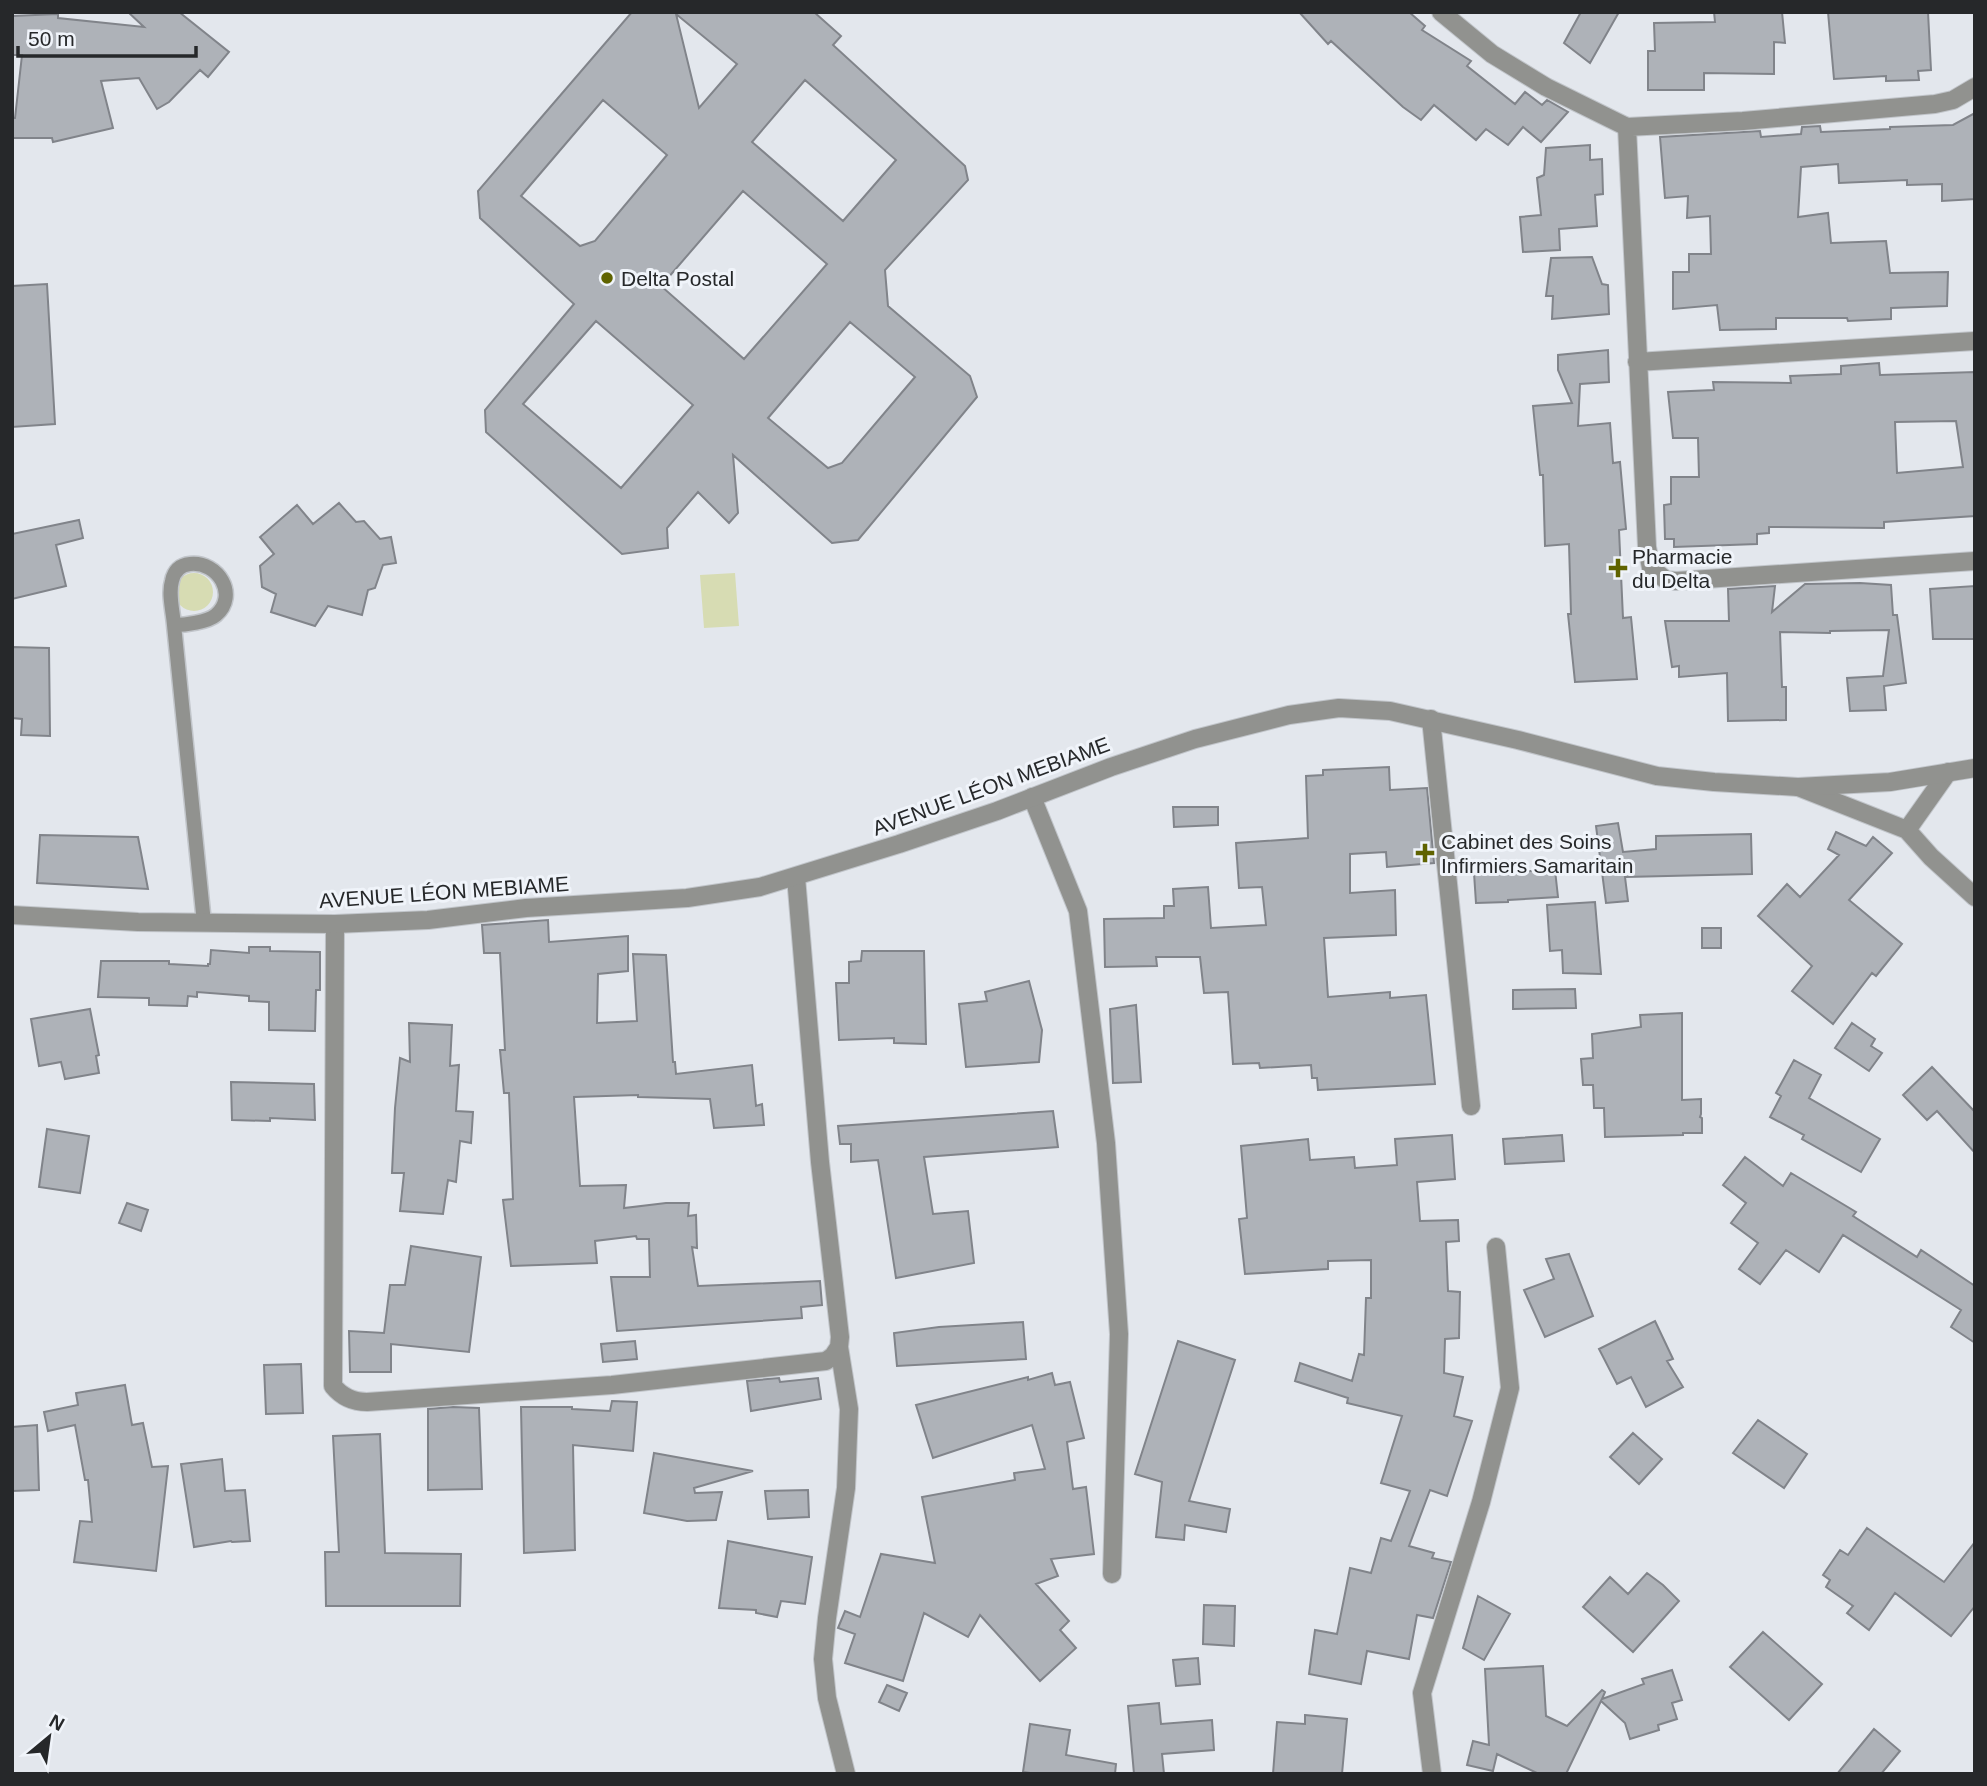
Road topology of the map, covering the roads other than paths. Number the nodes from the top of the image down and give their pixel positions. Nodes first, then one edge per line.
1 (1441, 12) edge
2 (1975, 87) edge
3 (1627, 127) junction
4 (1975, 341) edge
5 (1637, 362) junction
6 (1975, 561) edge
7 (174, 625) junction
8 (1431, 719) junction
9 (1975, 768) edge
10 (1948, 772) junction
11 (1798, 787) junction
12 (1032, 797) junction
13 (1907, 830) junction
14 (796, 877) junction
15 (1975, 897) edge
16 (12, 915) edge
17 (204, 923) junction
18 (335, 924) junction
19 (1471, 1106) dead end
20 (1496, 1247) dead end
21 (839, 1347) junction
22 (1112, 1574) dead end
23 (846, 1774) edge
24 (1432, 1774) edge

1 - 3 street
2 - 3 street
3 - 5 street
4 - 5 street
5 - 6 street
7 - 7 lane
7 - 17 lane
8 - 11 street, AVENUE LÉON MEBIAME
8 - 12 street, AVENUE LÉON MEBIAME
8 - 19 street
9 - 10 street, AVENUE LÉON MEBIAME
10 - 11 street, AVENUE LÉON MEBIAME
10 - 13 street
11 - 13 street
12 - 14 street, AVENUE LÉON MEBIAME
12 - 22 street
13 - 15 street
14 - 18 street, AVENUE LÉON MEBIAME
14 - 21 street
16 - 17 street, AVENUE LÉON MEBIAME
17 - 18 street, AVENUE LÉON MEBIAME
18 - 21 street
20 - 24 street
21 - 23 street

